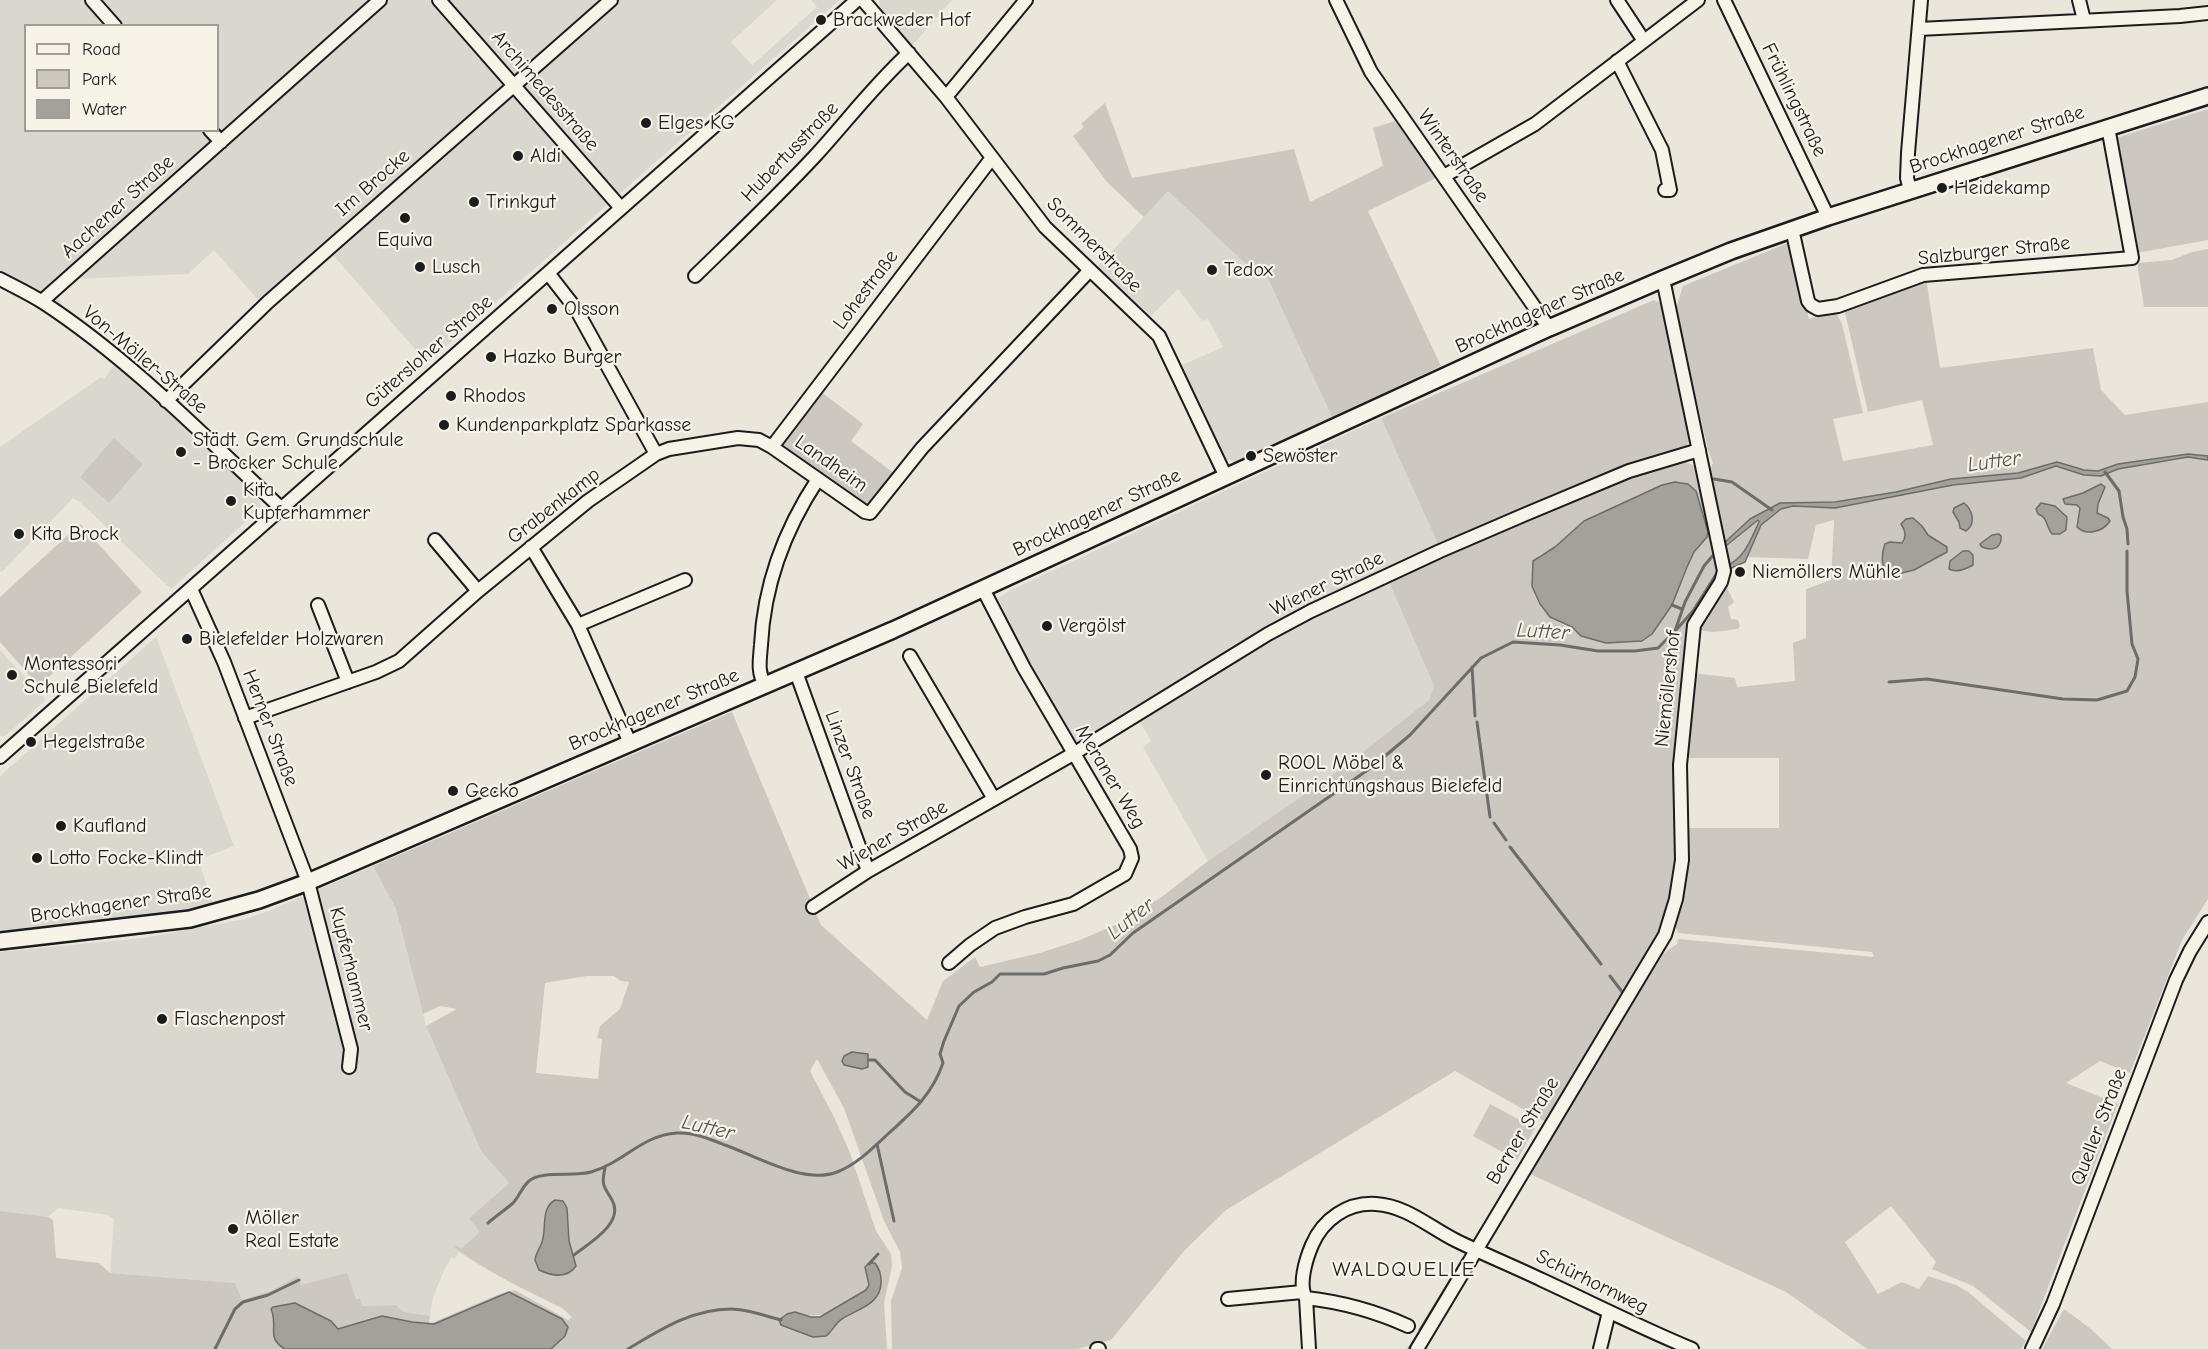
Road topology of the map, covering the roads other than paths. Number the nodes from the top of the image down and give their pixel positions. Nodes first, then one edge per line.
1 (92, 0) edge
2 (380, 0) edge
3 (439, 0) edge
4 (611, 0) edge
5 (857, 0) edge
6 (863, 0) edge
7 (1026, 0) edge
8 (1336, 0) edge
9 (1617, 0) edge
10 (1698, 0) edge
11 (1724, 0) edge
12 (1921, 0) edge
13 (2079, 0) edge
14 (2208, 13) edge
15 (2084, 20) junction
16 (113, 24) edge
17 (1919, 29) junction
18 (1644, 41) junction
19 (909, 53) junction
20 (1617, 61) junction
21 (513, 86) junction
22 (2208, 96) edge
23 (946, 98) junction
24 (2108, 127) junction
25 (212, 132) edge
26 (220, 142) junction
27 (991, 159) junction
28 (1444, 176) junction
29 (1665, 190) dead end
30 (1910, 190) junction
31 (621, 208) junction
32 (1828, 217) junction
33 (1792, 229) junction
34 (1090, 270) junction
35 (548, 273) junction
36 (695, 276) dead end
37 (0, 279) edge
38 (1663, 279) junction
39 (42, 301) junction
40 (1549, 328) junction
41 (166, 400) junction
42 (772, 447) junction
43 (1700, 450) junction
44 (656, 454) junction
45 (1226, 477) junction
46 (818, 479) junction
47 (282, 509) junction
48 (435, 540) dead end
49 (531, 548) junction
50 (685, 580) dead end
51 (191, 589) junction
52 (983, 589) junction
53 (478, 591) junction
54 (318, 605) dead end
55 (578, 625) junction
56 (910, 656) dead end
57 (796, 672) junction
58 (348, 682) junction
59 (765, 686) junction
60 (245, 718) junction
61 (630, 743) junction
62 (1073, 754) junction
63 (1, 755) edge
64 (994, 799) junction
65 (868, 871) junction
66 (308, 882) junction
67 (813, 907) dead end
68 (2208, 922) edge
69 (1665, 935) joint
70 (0, 941) edge
71 (949, 963) dead end
72 (349, 1067) dead end
73 (1476, 1249) junction
74 (1304, 1295) junction
75 (1228, 1299) dead end
76 (1609, 1312) junction
77 (1408, 1326) dead end
78 (1309, 1349) edge
79 (1417, 1349) edge
80 (1600, 1349) edge
81 (1692, 1349) edge
82 (2032, 1349) edge

1 - 16 street
2 - 26 street
3 - 21 street, Archimedesstraße
4 - 21 street, Im Brocke
5 - 31 street, Gütersloher Straße
6 - 19 street, Sommerstraße
7 - 23 street
8 - 28 street, Winterstraße
9 - 18 street
10 - 18 street
11 - 32 street, Frühlingstraße
12 - 17 street
13 - 15 street
14 - 15 street
15 - 17 street
17 - 30 street
18 - 20 street
19 - 23 street, Sommerstraße
19 - 36 street, Hubertusstraße
20 - 28 street
20 - 29 street
21 - 31 street, Archimedesstraße
21 - 41 street, Im Brocke
22 - 24 main road, Brockhagener Straße
23 - 27 street, Sommerstraße
24 - 30 main road, Brockhagener Straße
24 - 33 street, Salzburger Straße
25 - 26 street
26 - 39 street, Aachener Straße
27 - 34 street, Sommerstraße
27 - 42 street, Lohestraße
28 - 40 street, Winterstraße
30 - 32 main road, Brockhagener Straße
31 - 35 street, Gütersloher Straße
32 - 33 main road, Brockhagener Straße
33 - 38 main road, Brockhagener Straße
34 - 45 street, Sommerstraße
34 - 46 street, Landheim
35 - 44 street
35 - 47 street, Gütersloher Straße
37 - 39 street, Von-Möller-Straße
38 - 40 main road, Brockhagener Straße
38 - 43 street, Niemöllershof
39 - 41 street, Von-Möller-Straße
40 - 45 main road, Brockhagener Straße
41 - 47 street, Von-Möller-Straße
42 - 44 street, Landheim
42 - 46 street, Landheim
43 - 62 street, Wiener Straße
43 - 69 street, Niemöllershof
44 - 49 street, Grabenkamp
45 - 52 main road, Brockhagener Straße
46 - 59 street
47 - 51 street, Gütersloher Straße
48 - 53 street
49 - 53 street, Grabenkamp
49 - 55 street
50 - 55 street
51 - 60 street, Herner Straße
51 - 63 street, Gütersloher Straße
52 - 57 main road, Brockhagener Straße
52 - 62 street, Meraner Weg
53 - 58 street, Grabenkamp
54 - 58 street
55 - 61 street
56 - 64 street
57 - 59 main road, Brockhagener Straße
57 - 65 street, Linzer Straße
58 - 60 street, Grabenkamp
59 - 61 main road, Brockhagener Straße
60 - 66 street, Herner Straße
61 - 66 main road, Brockhagener Straße
62 - 64 street, Wiener Straße
62 - 71 street, Meraner Weg
64 - 65 street, Wiener Straße
65 - 67 street, Wiener Straße
66 - 70 main road, Brockhagener Straße
66 - 72 street, Kupferhammer
68 - 82 street, Queller Straße
69 - 73 street, Berner Straße
73 - 74 street, Schürhornweg
73 - 76 street, Schürhornweg
73 - 79 street, Berner Straße
74 - 75 street
74 - 77 street
74 - 78 street, Schürhornweg
76 - 80 street
76 - 81 street, Schürhornweg

